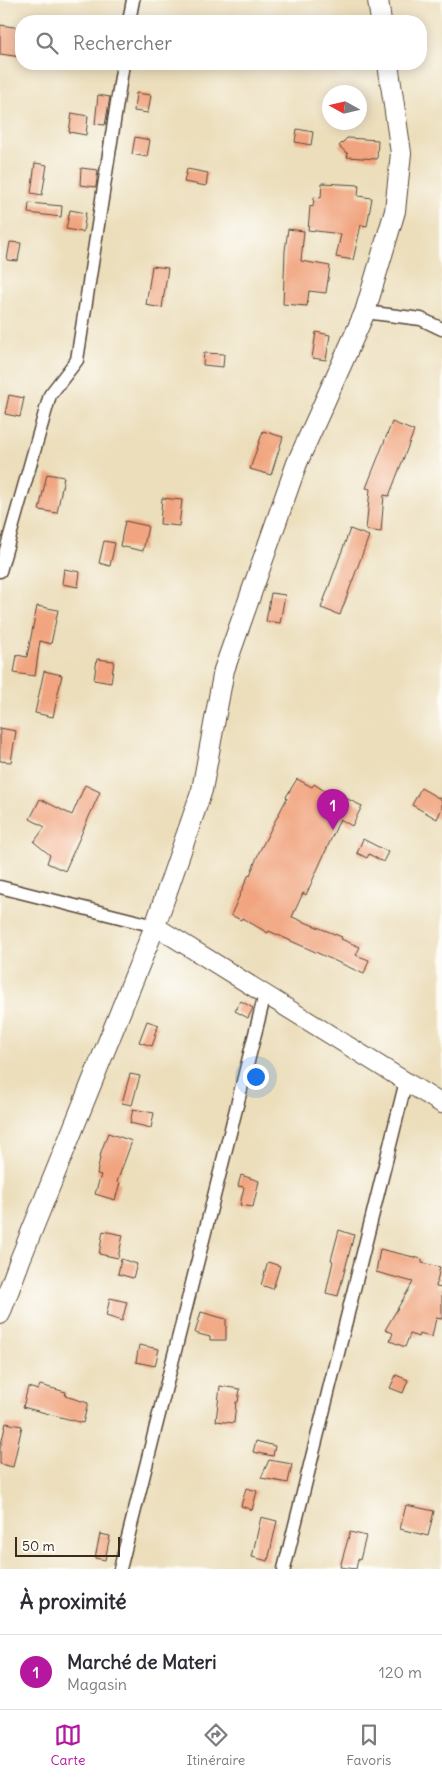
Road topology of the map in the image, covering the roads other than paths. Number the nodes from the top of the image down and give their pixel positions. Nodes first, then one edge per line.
1 (133, 0) edge
2 (378, 0) edge
3 (130, 15) edge
4 (380, 15) edge
5 (122, 70) edge
6 (389, 70) edge
7 (365, 312) junction
8 (442, 329) edge
9 (0, 571) edge
10 (0, 887) edge
11 (155, 926) junction
12 (265, 994) junction
13 (406, 1081) junction
14 (442, 1104) edge
15 (0, 1314) edge
16 (120, 1569) edge
17 (284, 1569) edge

1 - 3 street
2 - 4 main road
5 - 9 street
6 - 7 main road
7 - 8 street
7 - 11 main road
10 - 11 street
11 - 12 main road
11 - 15 main road
12 - 13 main road
12 - 16 street
13 - 14 main road
13 - 17 street

